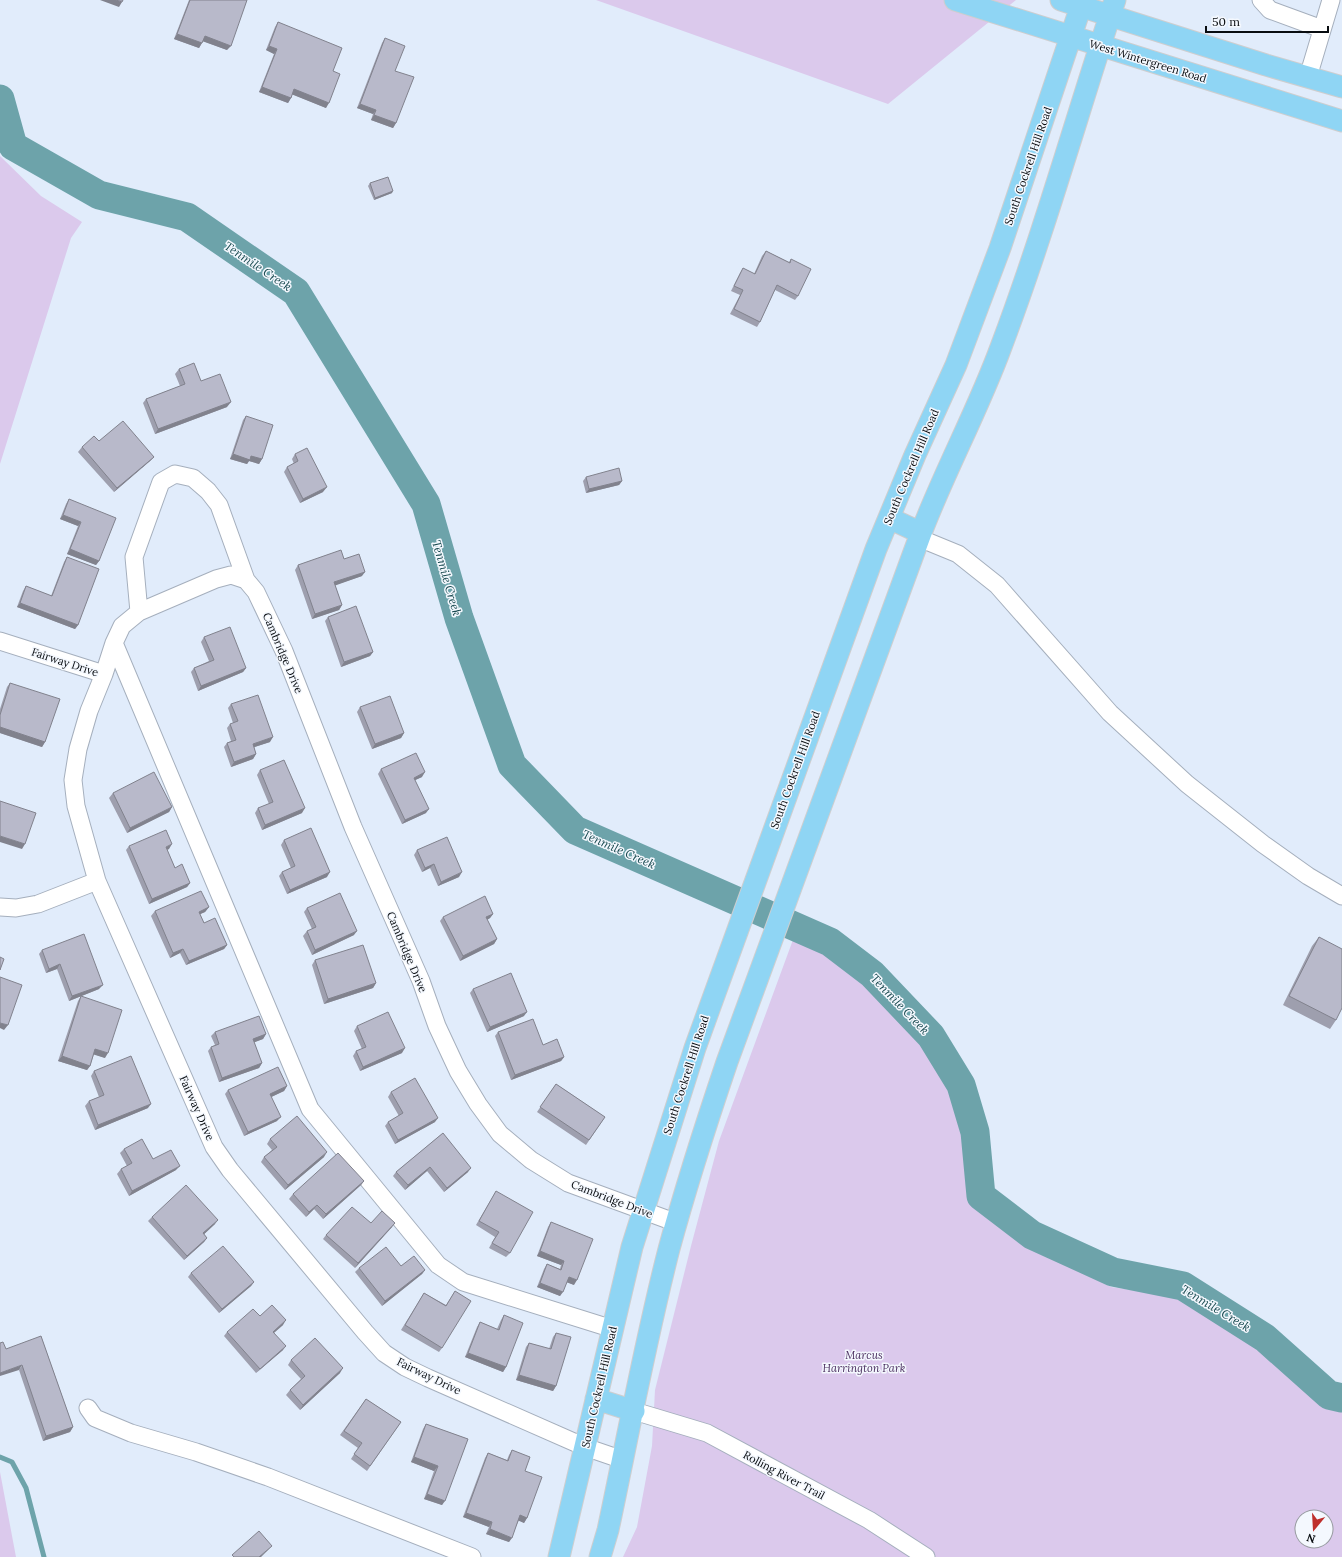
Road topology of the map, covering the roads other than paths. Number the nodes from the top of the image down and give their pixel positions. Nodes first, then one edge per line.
1 (955, 0) edge
2 (1061, 0) edge
3 (1261, 0) edge
4 (1331, 0) edge
5 (1082, 3) edge
6 (1113, 8) edge
7 (1322, 28) junction
8 (1072, 37) junction
9 (1101, 46) junction
10 (1308, 77) junction
11 (1342, 87) edge
12 (1342, 121) edge
13 (889, 518) junction
14 (920, 535) junction
15 (246, 580) junction
16 (139, 612) junction
17 (0, 641) edge
18 (114, 643) junction
19 (104, 674) junction
20 (97, 881) junction
21 (1342, 896) edge
22 (0, 907) edge
23 (643, 1211) junction
24 (677, 1223) junction
25 (613, 1329) junction
26 (596, 1399) junction
27 (88, 1408) dead end
28 (634, 1411) junction
29 (585, 1447) junction
30 (623, 1460) junction
31 (472, 1557) edge
32 (559, 1557) edge
33 (600, 1557) edge
34 (926, 1557) edge

1 - 8 main road, West Wintergreen Road
2 - 5 main road
3 - 7 street
4 - 7 street
5 - 6 main road
5 - 8 main road, South Cockrell Hill Road
6 - 9 main road
6 - 10 main road
7 - 10 street
8 - 9 main road, West Wintergreen Road
8 - 13 main road, South Cockrell Hill Road
9 - 12 main road, West Wintergreen Road
9 - 14 main road
10 - 11 main road
13 - 14 main road
13 - 23 main road, South Cockrell Hill Road
14 - 21 street
14 - 24 main road
15 - 16 street
15 - 16 street, Cambridge Drive
15 - 23 street, Cambridge Drive
16 - 18 street
17 - 19 street, Fairway Drive
18 - 19 street
18 - 25 street
19 - 20 street, Fairway Drive
20 - 22 street
20 - 29 street, Fairway Drive
23 - 24 street, Cambridge Drive
23 - 25 main road, South Cockrell Hill Road
24 - 28 main road
25 - 26 main road, South Cockrell Hill Road
26 - 28 main road
26 - 29 main road, South Cockrell Hill Road
27 - 31 street
28 - 30 main road
28 - 34 street, Rolling River Trail
29 - 30 street, Fairway Drive
29 - 32 main road, South Cockrell Hill Road
30 - 33 main road

